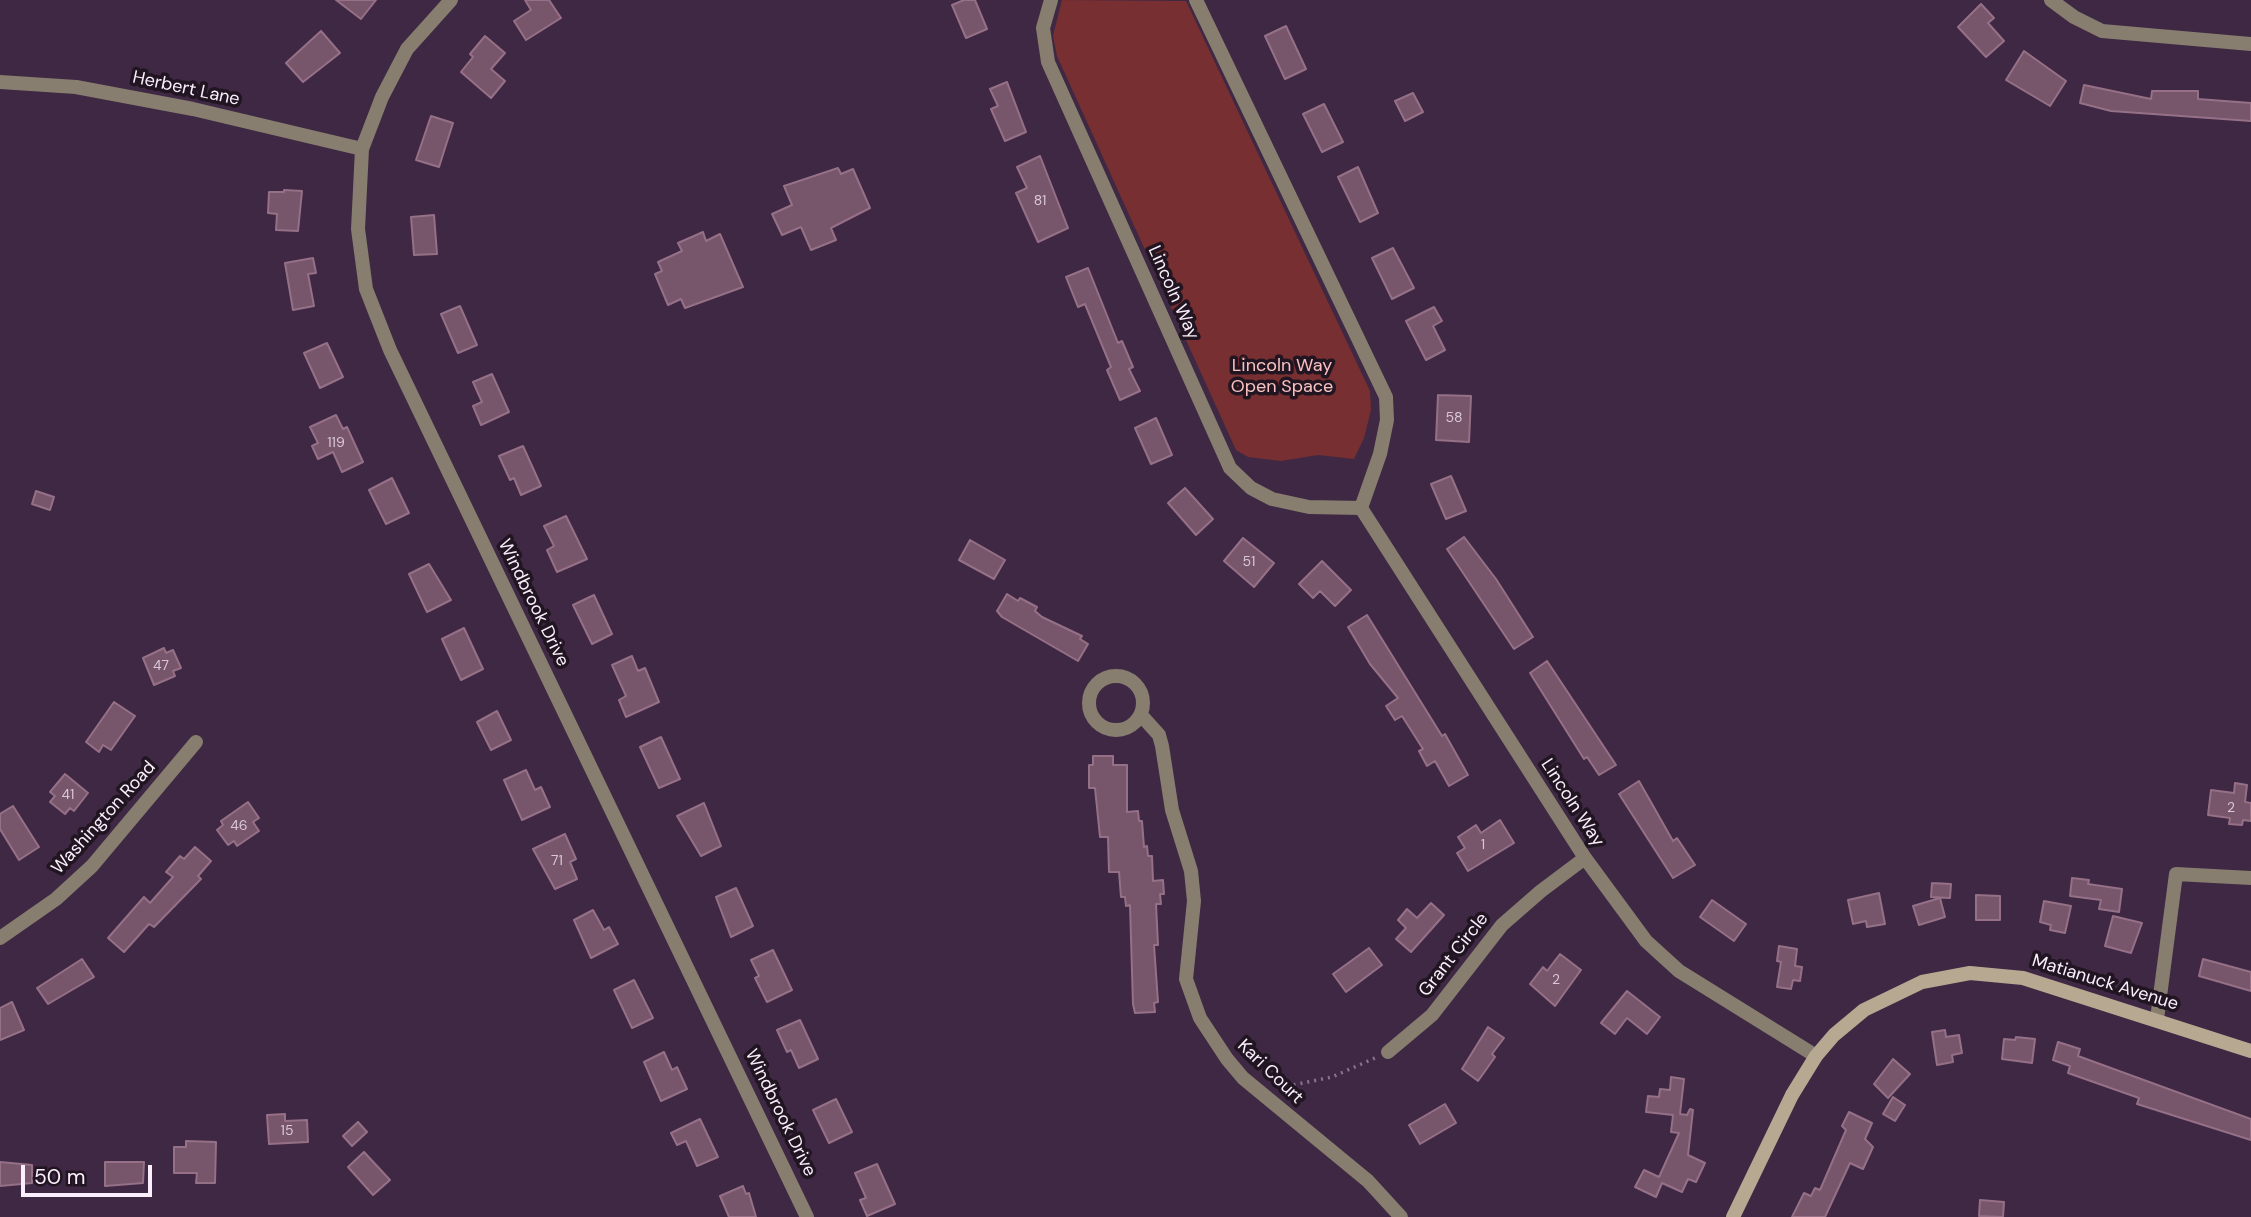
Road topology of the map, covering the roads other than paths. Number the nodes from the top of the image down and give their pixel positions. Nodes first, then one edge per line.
1 (451, 0) edge
2 (1051, 0) edge
3 (1196, 0) edge
4 (2051, 0) edge
5 (2251, 44) edge
6 (0, 82) edge
7 (362, 149) junction
8 (1361, 508) junction
9 (1141, 715) dead end
10 (196, 742) dead end
11 (1585, 858) junction
12 (2251, 878) edge
13 (0, 938) edge
14 (2157, 1019) junction
15 (2251, 1051) edge
16 (1388, 1052) road end
17 (1816, 1056) junction
18 (807, 1217) edge
19 (1401, 1217) edge
20 (1733, 1217) edge

1 - 7 street, Windbrook Drive
2 - 8 street, Lincoln Way
3 - 8 street
4 - 5 street
6 - 7 street, Herbert Lane
7 - 18 street, Windbrook Drive
8 - 11 street, Lincoln Way
9 - 19 street, Kari Court
10 - 13 street, Washington Road
11 - 16 street, Grant Circle
11 - 17 street, Lincoln Way
12 - 14 street
14 - 15 street, Matianuck Avenue
14 - 17 street, Matianuck Avenue
17 - 20 street, Matianuck Avenue

